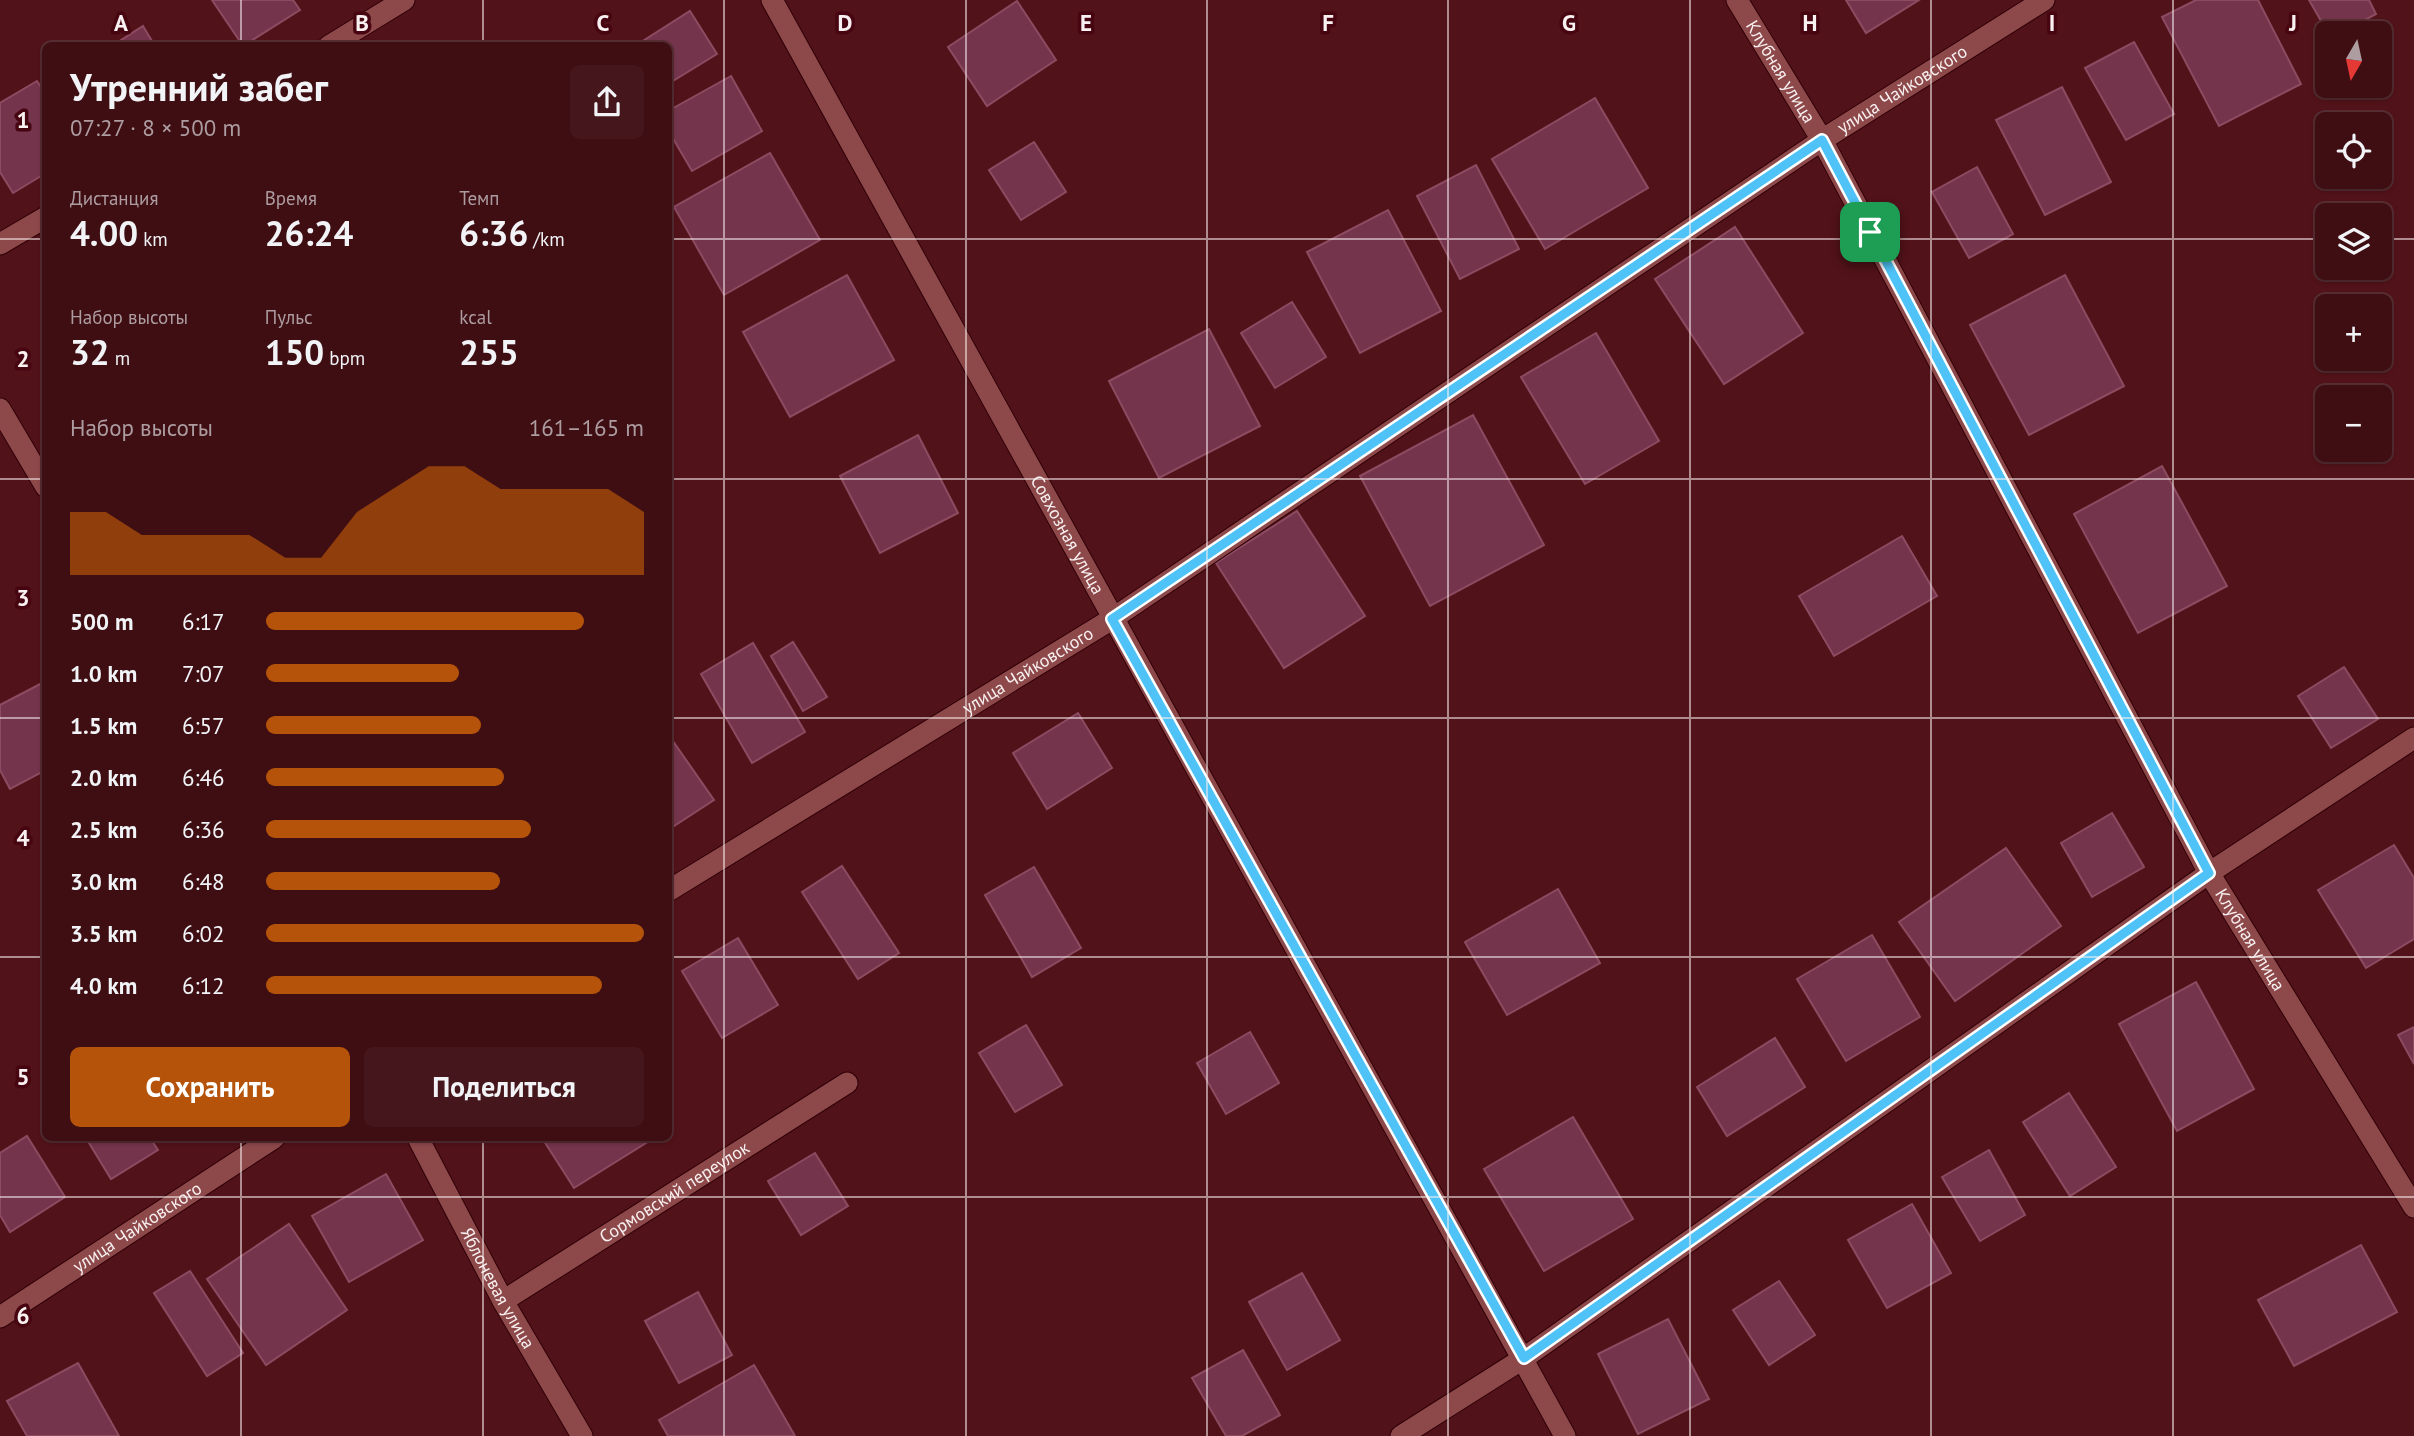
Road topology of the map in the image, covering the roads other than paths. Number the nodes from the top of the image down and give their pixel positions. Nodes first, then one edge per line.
1 (404, 0) edge
2 (772, 0) edge
3 (1737, 0) edge
4 (2044, 0) edge
5 (336, 42) edge
6 (1822, 140) junction
7 (42, 219) edge
8 (0, 244) edge
9 (0, 409) edge
10 (42, 481) edge
11 (1112, 619) junction
12 (2414, 738) edge
13 (2209, 873) junction
14 (672, 889) edge
15 (847, 1083) dead end
16 (269, 1141) edge
17 (420, 1141) edge
18 (2414, 1207) edge
19 (503, 1301) junction
20 (0, 1317) edge
21 (1524, 1358) junction
22 (582, 1436) edge
23 (1401, 1436) edge
24 (1566, 1436) edge

1 - 5 street
2 - 11 street, Совхозная улица
3 - 6 street, Клубная улица
4 - 6 street, улица Чайковского
6 - 11 street, улица Чайковского
6 - 13 street, Клубная улица
7 - 8 street
9 - 10 street
11 - 14 street, улица Чайковского
11 - 21 street, Совхозная улица
12 - 13 street
13 - 18 street, Клубная улица
13 - 21 street
15 - 19 street, Сормовский переулок
16 - 20 street, улица Чайковского
17 - 19 street, Яблоневая улица
19 - 22 street, Яблоневая улица
21 - 23 street
21 - 24 street, Совхозная улица

